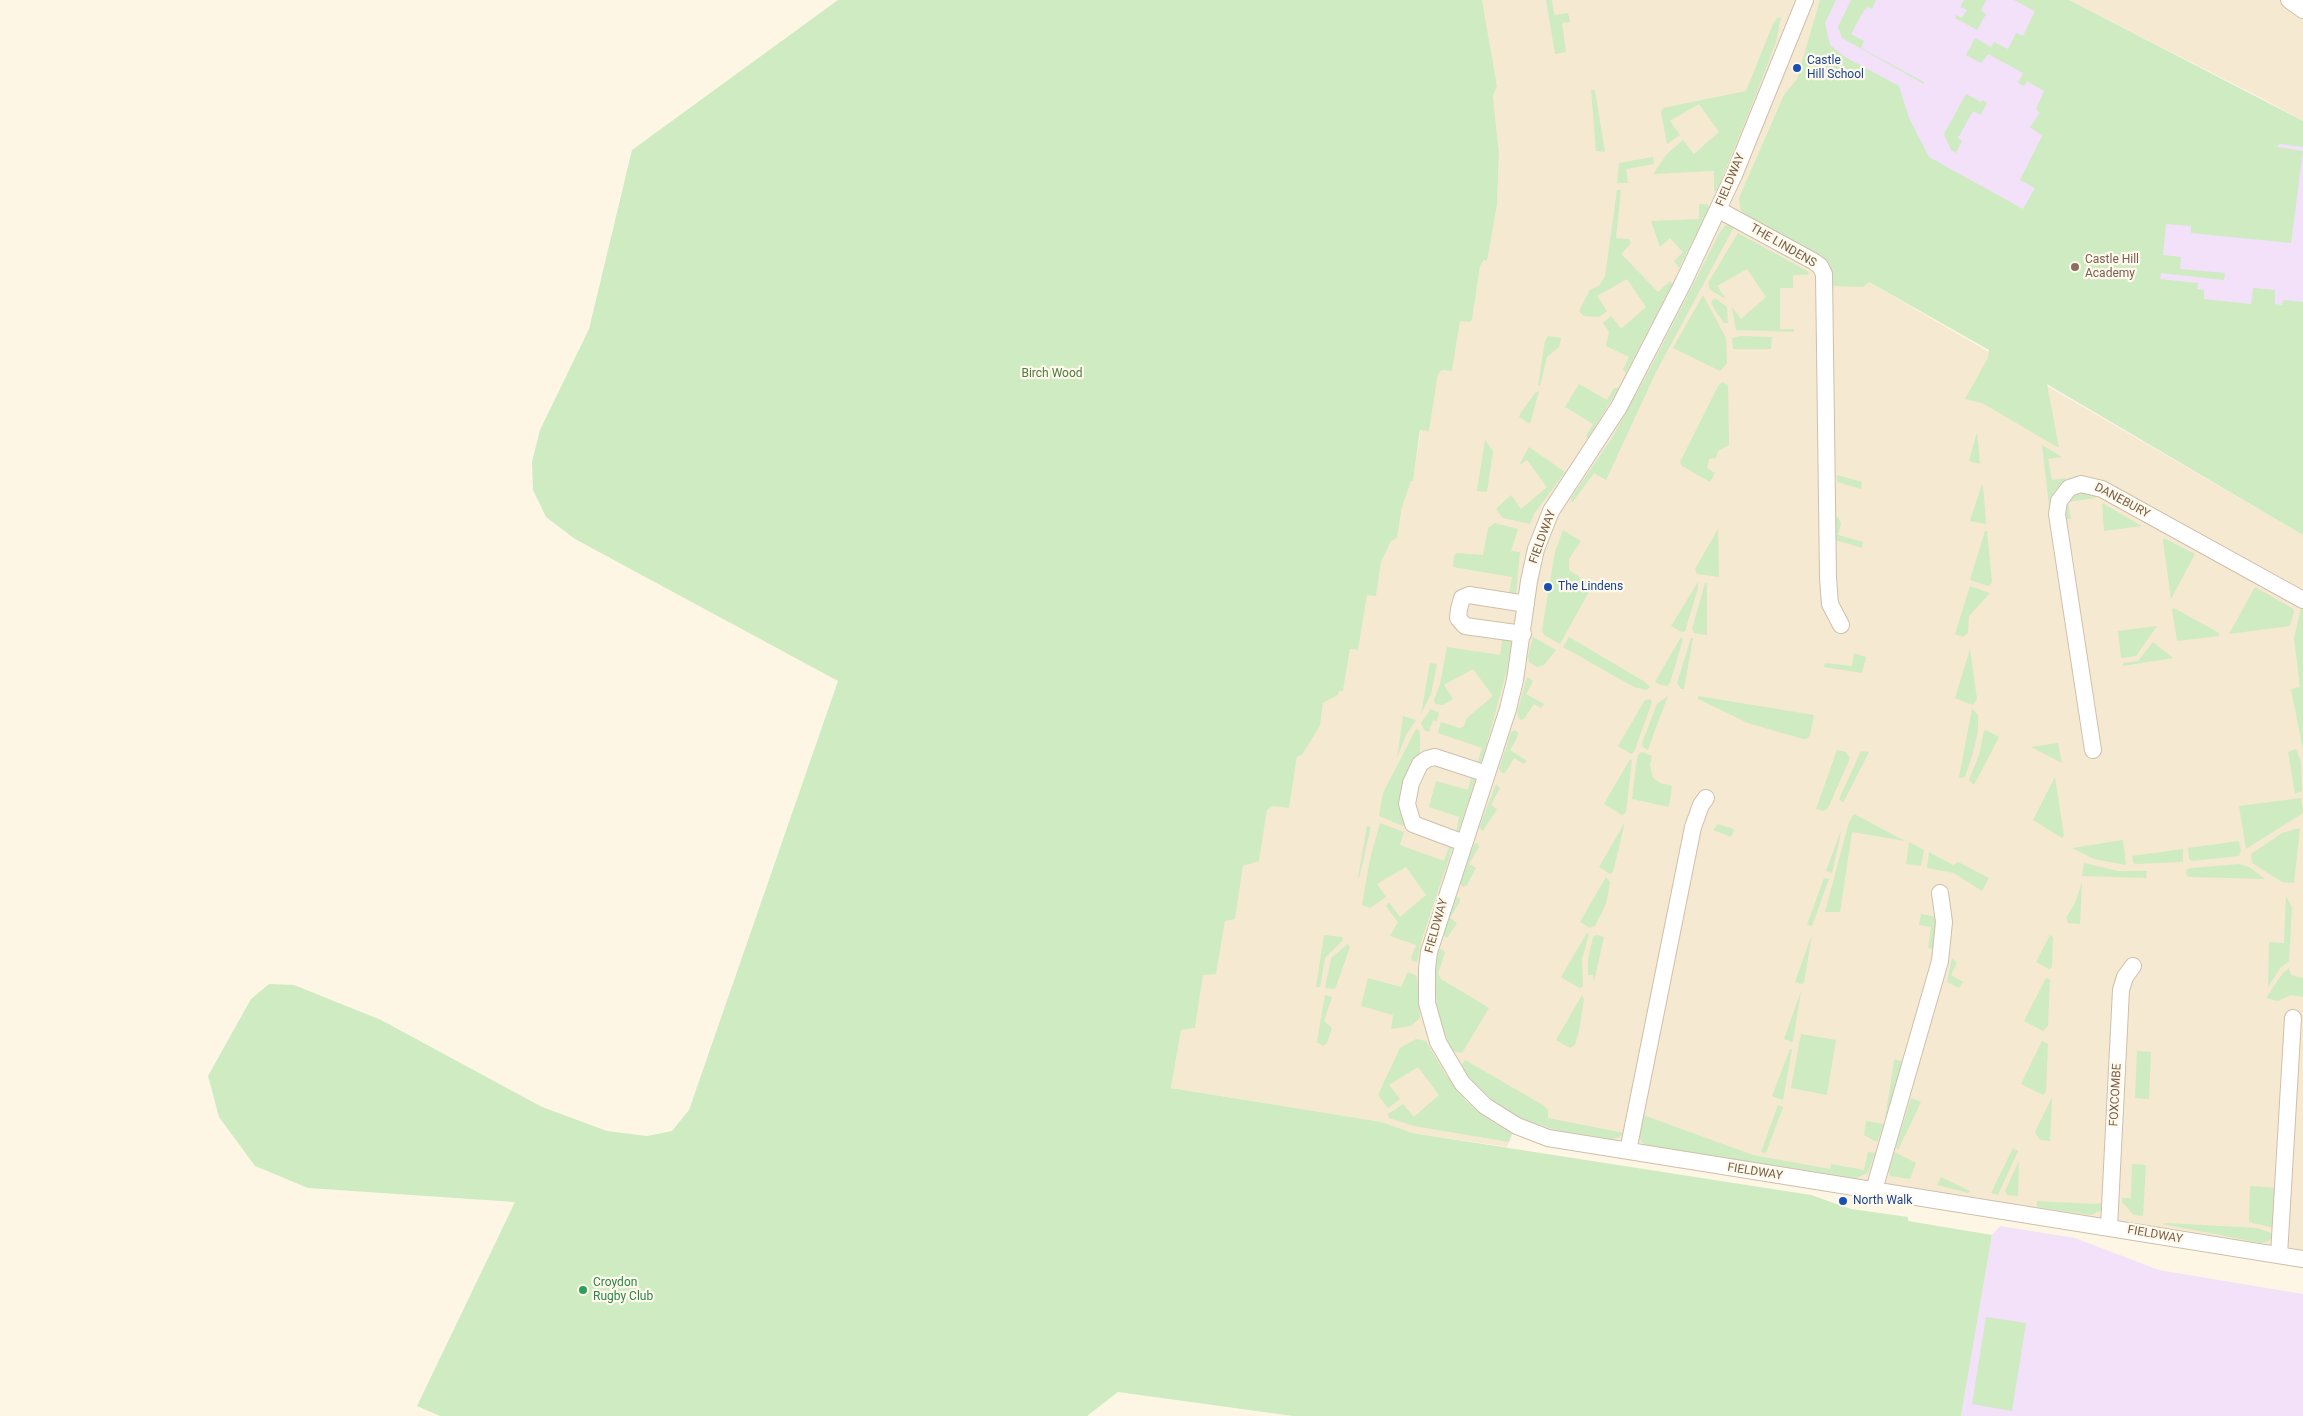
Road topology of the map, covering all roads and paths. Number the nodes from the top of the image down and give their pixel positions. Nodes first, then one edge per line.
1 (1805, 0) edge
2 (2289, 0) edge
3 (2303, 10) edge
4 (1719, 210) junction
5 (2303, 600) edge
6 (1526, 604) junction
7 (1841, 625) dead end
8 (1523, 634) junction
9 (2092, 750) dead end
10 (1487, 774) junction
11 (1706, 798) dead end
12 (1464, 843) junction
13 (1940, 892) dead end
14 (2133, 966) dead end
15 (2293, 1018) dead end
16 (1628, 1151) junction
17 (1874, 1190) junction
18 (2109, 1227) junction
19 (2279, 1254) junction
20 (2303, 1259) edge

1 - 4 street, FIELDWAY
2 - 3 street
4 - 6 street, FIELDWAY
4 - 7 street, THE LINDENS
5 - 9 street, DANEBURY
6 - 8 street, FIELDWAY
6 - 8 street
8 - 10 street, FIELDWAY
10 - 12 street, FIELDWAY
10 - 12 street
11 - 16 street
12 - 16 street, FIELDWAY
13 - 17 street
14 - 18 street, FOXCOMBE
15 - 19 street
16 - 17 street, FIELDWAY
17 - 18 street, FIELDWAY
18 - 19 street, FIELDWAY
19 - 20 street, FIELDWAY

